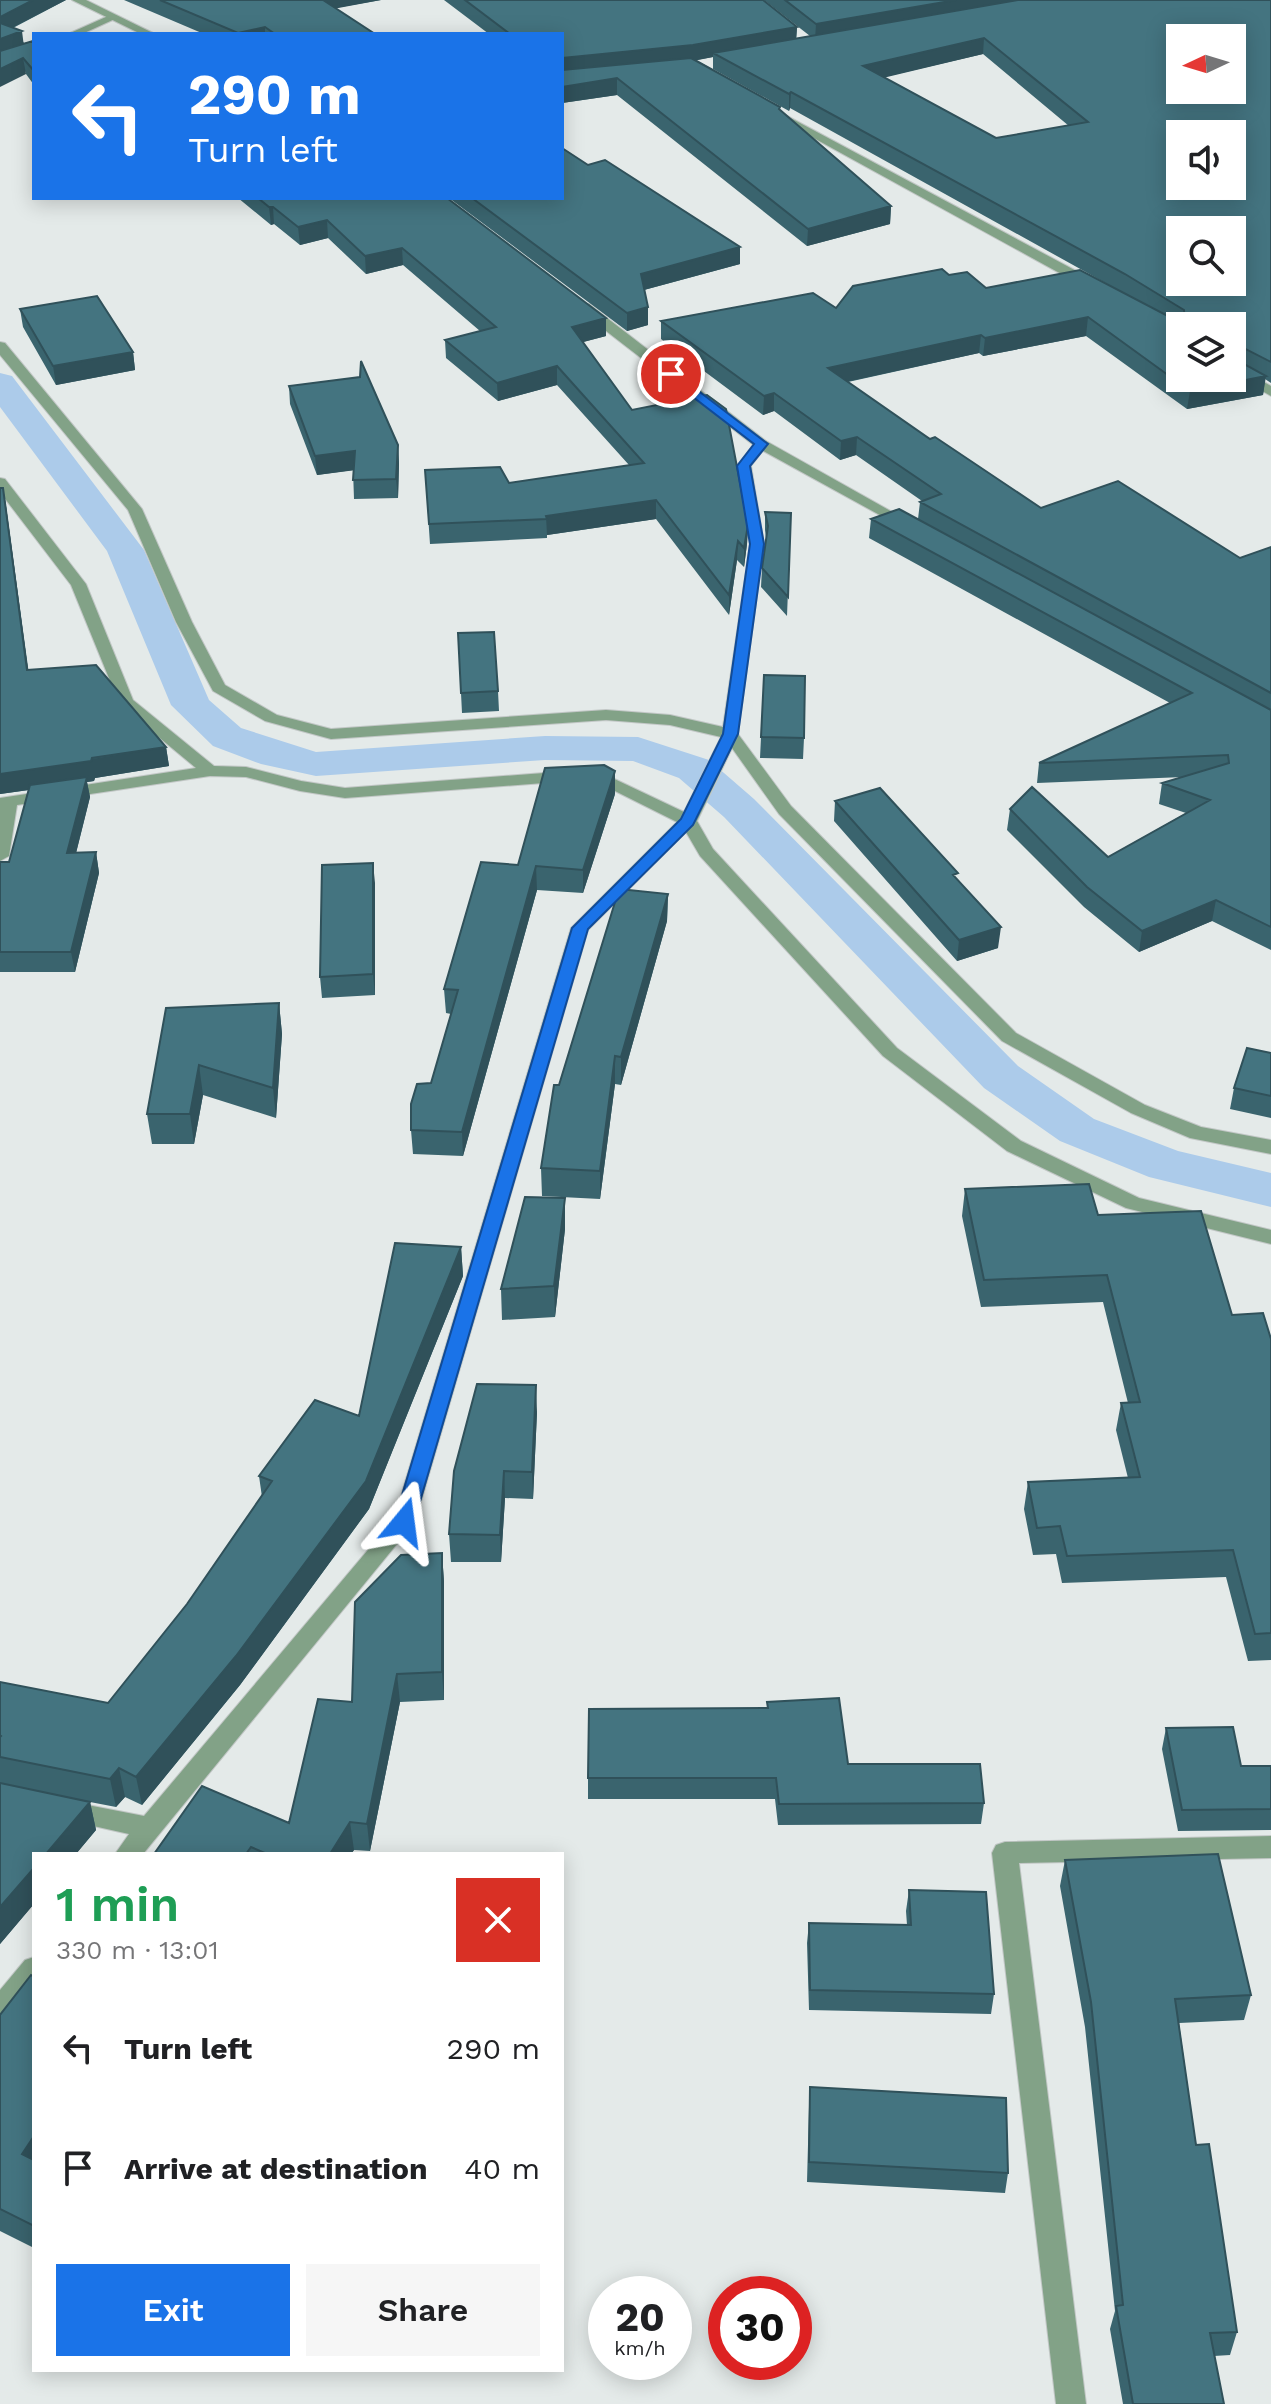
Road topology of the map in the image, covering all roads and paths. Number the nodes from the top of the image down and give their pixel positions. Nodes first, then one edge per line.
1 (77, 0) edge
2 (112, 18) junction
3 (78, 32) edge
4 (145, 32) edge
5 (760, 104) edge
6 (1102, 291) edge
7 (577, 301) edge
8 (0, 346) edge
9 (1246, 377) edge
10 (1271, 392) edge
11 (761, 444) junction
12 (0, 482) edge
13 (926, 534) edge
14 (730, 734) junction
15 (210, 771) junction
16 (4, 803) edge
17 (688, 821) junction
18 (0, 856) edge
19 (1271, 1147) edge
20 (1271, 1237) edge
21 (45, 1806) edge
22 (149, 1828) junction
23 (1271, 1847) edge
24 (130, 1852) edge
25 (32, 1970) edge
26 (0, 2010) edge
27 (1071, 2404) edge

1 - 2 street
2 - 3 street
2 - 4 street
5 - 6 street
7 - 11 street
8 - 14 street
9 - 10 street
11 - 13 street
11 - 14 street
12 - 15 street
14 - 17 street
14 - 19 street
15 - 16 street
15 - 17 street
16 - 18 street
17 - 20 street
17 - 22 street
21 - 22 street
22 - 24 street
23 - 27 street
25 - 26 street

